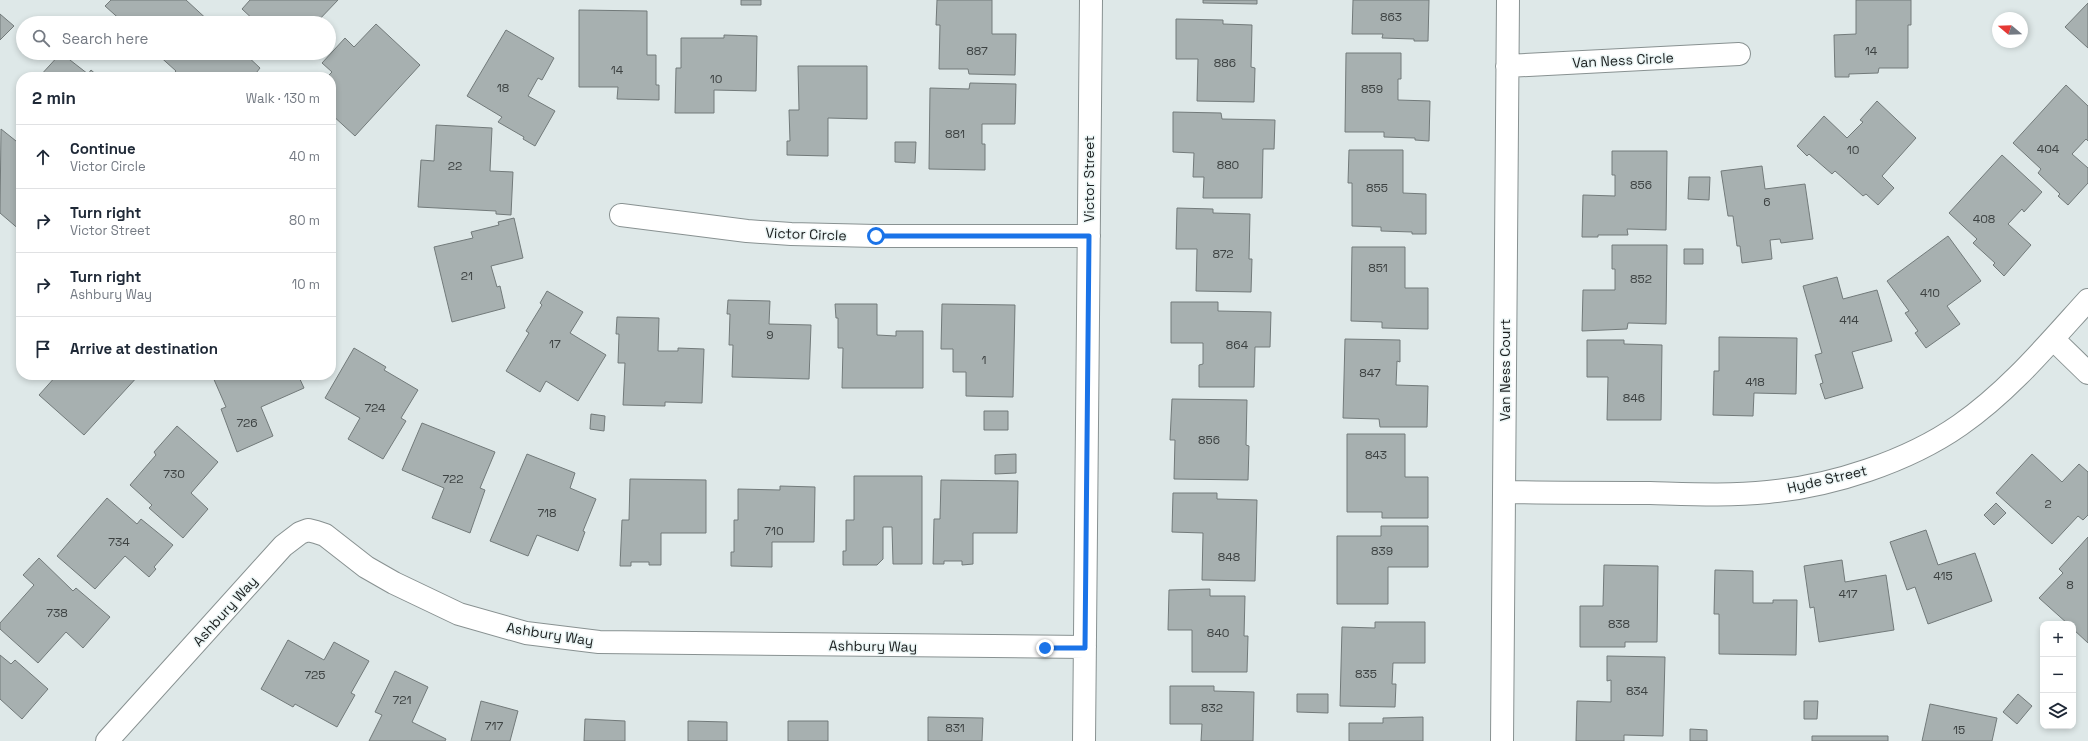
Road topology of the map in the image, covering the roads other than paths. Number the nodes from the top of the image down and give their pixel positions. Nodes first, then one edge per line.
1 (1091, 0) edge
2 (1508, 0) edge
3 (1739, 54) dead end
4 (1507, 66) junction
5 (621, 214) dead end
6 (1089, 236) junction
7 (2088, 300) edge
8 (2053, 338) junction
9 (2088, 373) edge
10 (1504, 492) junction
11 (1085, 648) junction
12 (107, 741) edge
13 (1084, 741) edge
14 (1502, 741) edge

1 - 6 street, Victor Street
2 - 4 street, Van Ness Court
3 - 4 street, Van Ness Circle
4 - 10 street, Van Ness Court
5 - 6 street, Victor Circle
6 - 11 street, Victor Street
7 - 8 street, Hyde Street
8 - 9 street
8 - 10 street, Hyde Street
10 - 14 street, Van Ness Court
11 - 12 street, Ashbury Way
11 - 13 street, Victor Street

